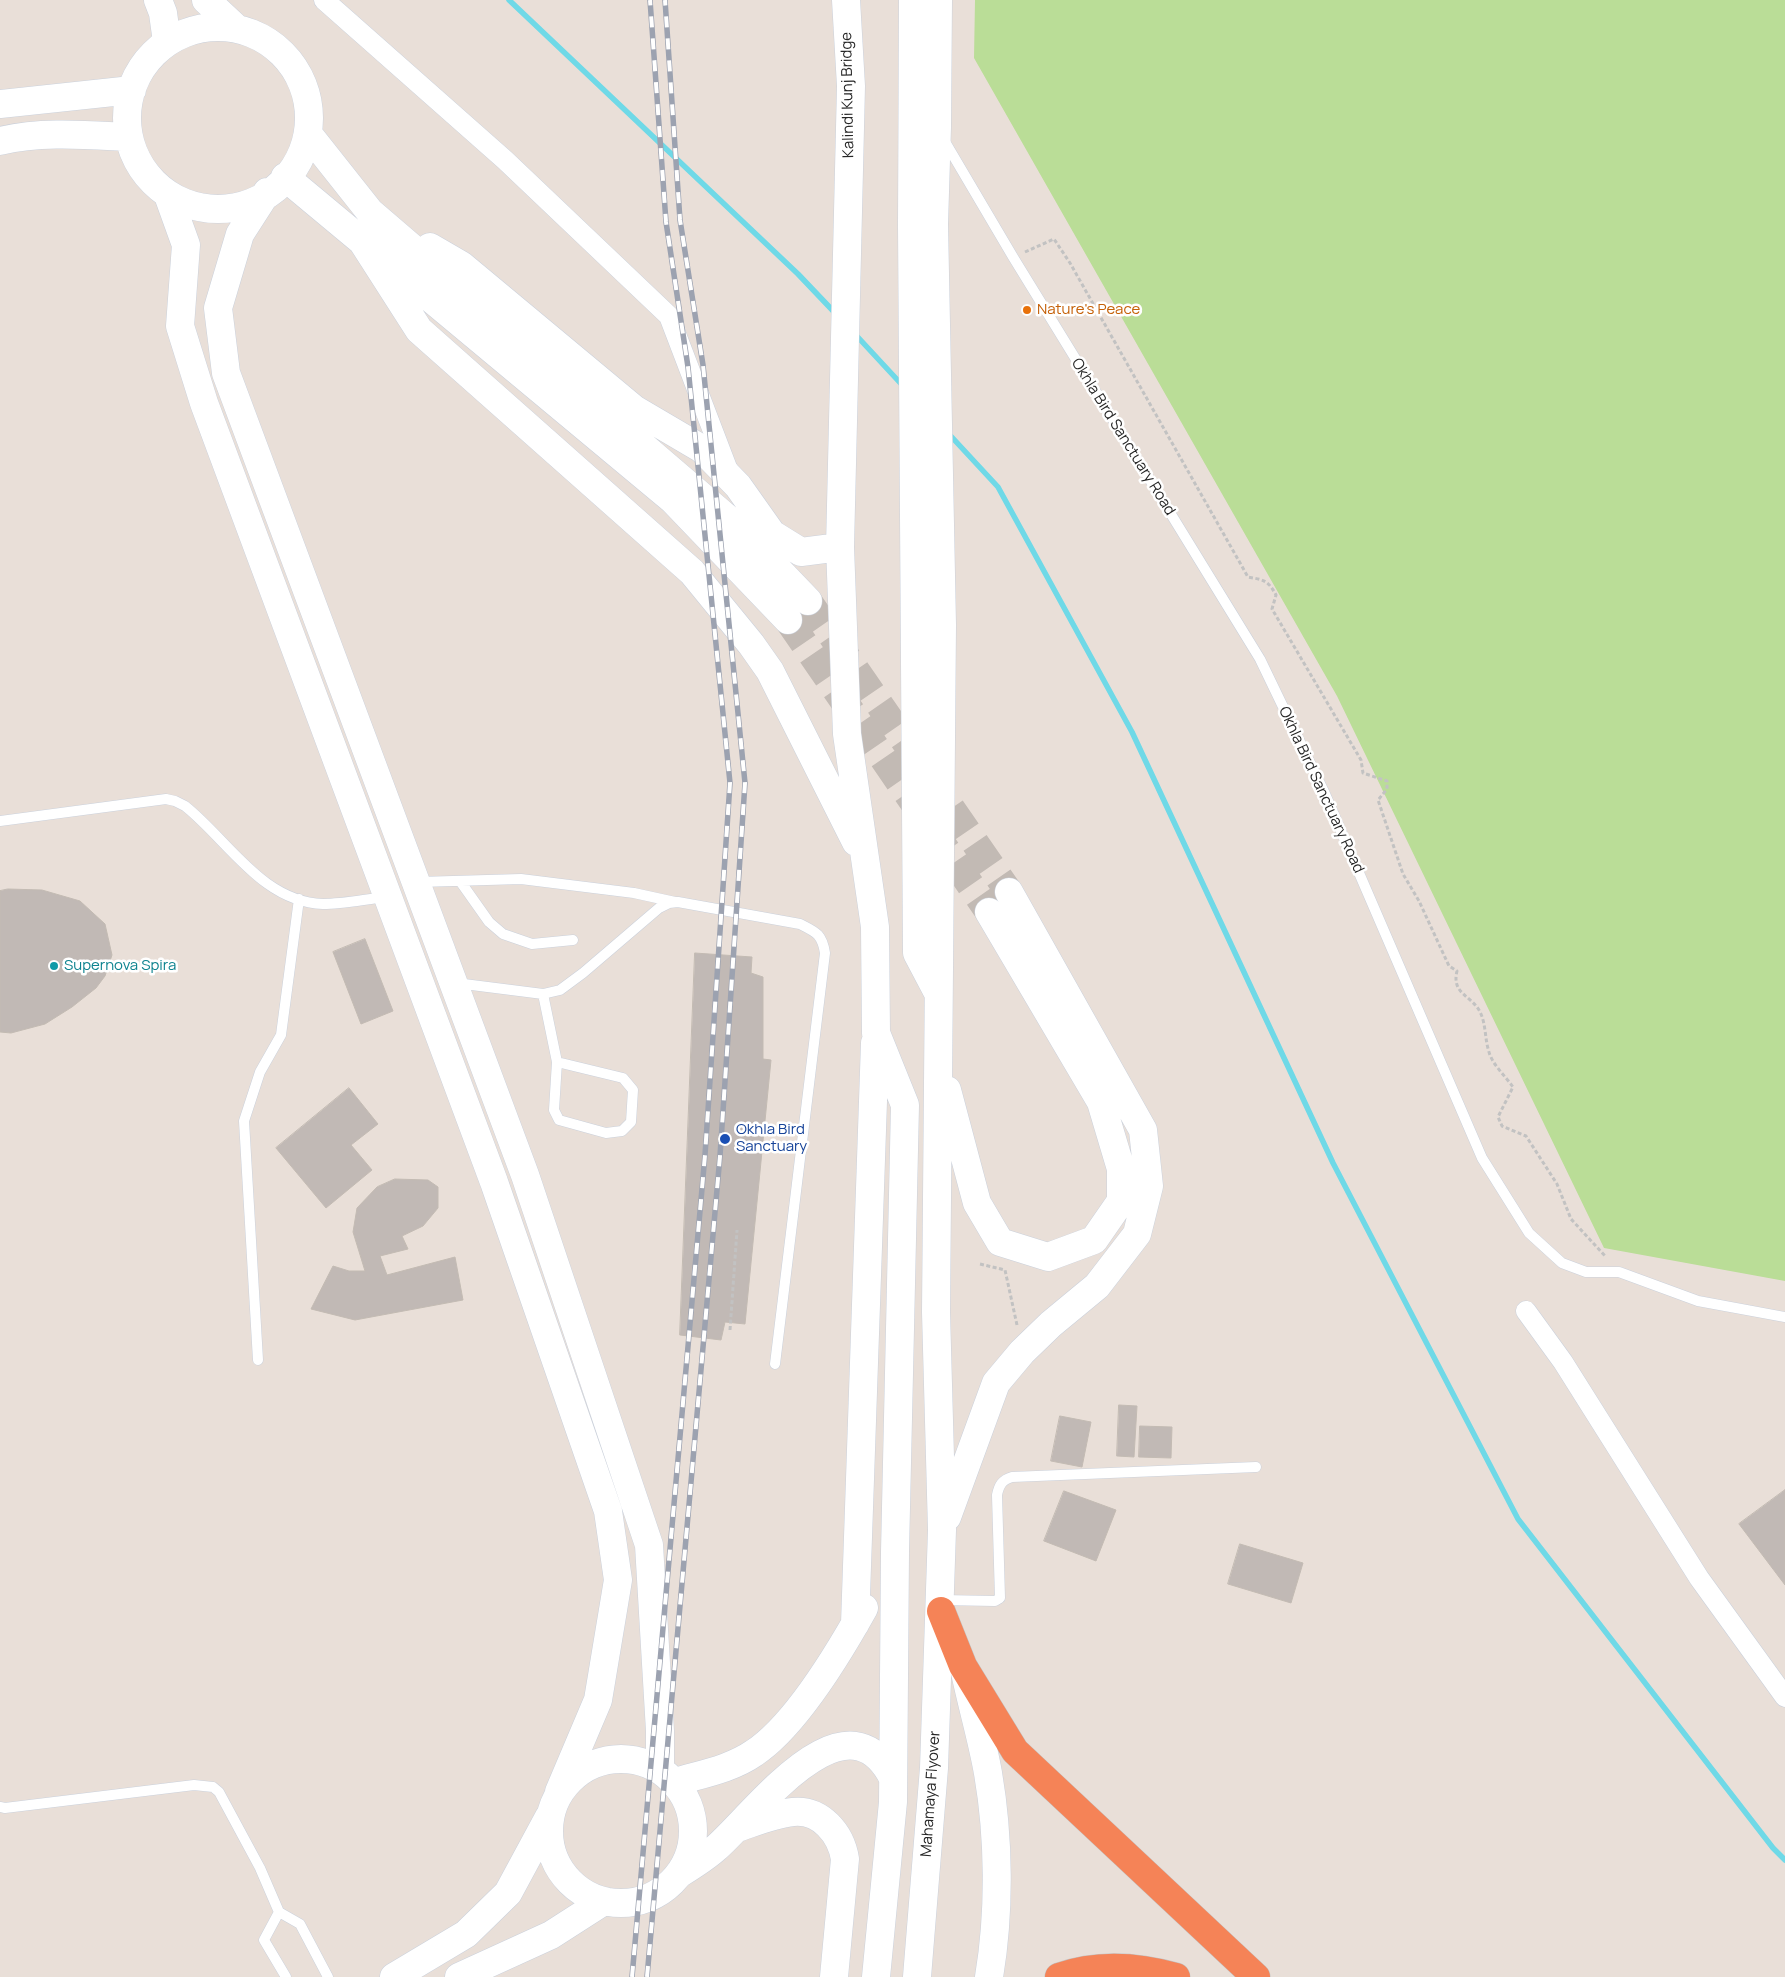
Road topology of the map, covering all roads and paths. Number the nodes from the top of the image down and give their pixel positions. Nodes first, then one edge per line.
1 (158, 0) edge
2 (206, 0) edge
3 (324, 0) edge
4 (846, 0) edge
5 (913, 0) edge
6 (938, 0) edge
7 (236, 28) junction
8 (167, 42) junction
9 (132, 90) junction
10 (0, 104) edge
11 (937, 128) junction
12 (309, 135) junction
13 (128, 137) junction
14 (0, 141) edge
15 (276, 184) junction
16 (168, 195) junction
17 (370, 212) junction
18 (923, 225) junction
19 (362, 241) junction
20 (1013, 257) junction
21 (732, 480) junction
22 (840, 547) junction
23 (808, 600) tunnel mouth
24 (788, 620) tunnel mouth
25 (0, 821) edge
26 (867, 864) junction
27 (460, 881) junction
28 (415, 882) junction
29 (1009, 892) tunnel mouth
30 (388, 897) junction
31 (300, 899) junction
32 (678, 902) junction
33 (988, 912) tunnel mouth
34 (573, 940) dead end
35 (452, 983) junction
36 (543, 994) junction
37 (876, 1032) junction
38 (938, 1055) junction
39 (557, 1062) junction
40 (737, 1230) dead end
41 (980, 1264) dead end
42 (1620, 1272) junction
43 (1526, 1311) dead end
44 (1785, 1317) edge
45 (730, 1330) dead end
46 (1022, 1352) junction
47 (258, 1360) dead end
48 (775, 1364) dead end
49 (1256, 1467) dead end
50 (942, 1530) junction
51 (895, 1552) junction
52 (941, 1605) junction
53 (855, 1624) junction
54 (963, 1666) junction
55 (1785, 1697) edge
56 (668, 1776) junction
57 (893, 1790) junction
58 (559, 1792) junction
59 (0, 1807) edge
60 (549, 1818) junction
61 (736, 1828) junction
62 (679, 1874) junction
63 (604, 1901) junction
64 (279, 1912) junction
65 (286, 1977) edge
66 (328, 1977) edge
67 (394, 1977) edge
68 (459, 1977) edge
69 (834, 1977) edge
70 (876, 1977) edge
71 (918, 1977) edge
72 (988, 1977) edge
73 (1059, 1977) edge
74 (1176, 1977) edge
75 (1256, 1977) edge

1 - 8 main road
2 - 7 main road
3 - 21 street
4 - 22 main road, Kalindi Kunj Bridge
5 - 18 main road
6 - 11 main road
7 - 8 main road
7 - 12 main road
8 - 9 main road
9 - 10 main road
9 - 13 main road
11 - 18 main road
11 - 20 lane, Okhla Bird Sanctuary Road
12 - 15 main road
12 - 17 main road
13 - 14 main road
13 - 16 main road
15 - 16 main road
15 - 19 main road
15 - 28 main road
16 - 30 main road
17 - 21 main road
17 - 23 main road
18 - 38 main road, Mahamaya Flyover
19 - 24 main road
19 - 26 main road
20 - 42 lane, Okhla Bird Sanctuary Road
20 - 42 path
21 - 22 main road
22 - 26 main road, Kalindi Kunj Bridge
25 - 31 lane
26 - 37 main road, Kalindi Kunj Bridge
27 - 28 lane
27 - 32 lane
27 - 34 lane
28 - 35 main road
29 - 46 main road
30 - 31 lane
30 - 58 main road
31 - 47 lane
32 - 36 lane
32 - 48 lane
33 - 38 main road
35 - 36 lane
35 - 56 main road
36 - 39 lane
37 - 51 main road
37 - 53 main road, Kalindi Kunj Bridge
38 - 50 main road, Mahamaya Flyover
39 - 39 lane
40 - 45 path
41 - 46 path
42 - 44 lane, Okhla Bird Sanctuary Road
43 - 55 street
46 - 50 main road
49 - 52 lane
50 - 52 main road, Mahamaya Flyover
51 - 53 main road
51 - 57 main road
52 - 54 highway
52 - 71 main road, Mahamaya Flyover
53 - 56 main road
54 - 72 main road
54 - 75 highway
56 - 58 main road
56 - 62 main road
57 - 61 main road
57 - 70 main road
58 - 60 main road
59 - 64 lane
60 - 63 main road
60 - 67 main road
61 - 62 main road
61 - 69 main road
62 - 63 main road
63 - 68 main road
64 - 65 lane
64 - 66 lane
73 - 74 highway

